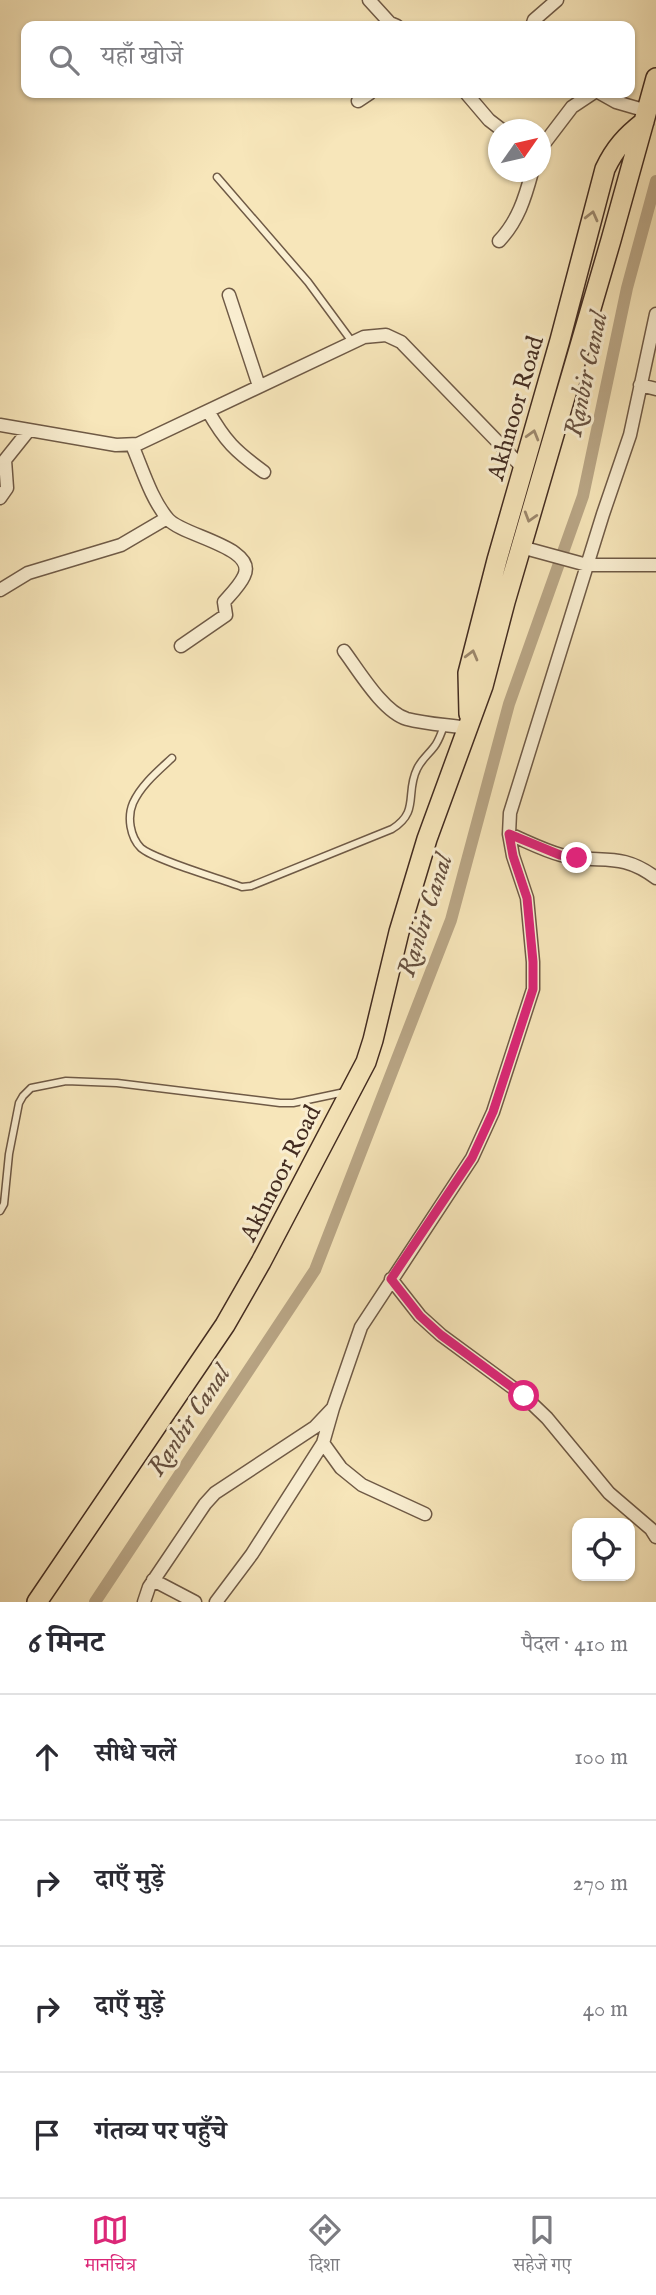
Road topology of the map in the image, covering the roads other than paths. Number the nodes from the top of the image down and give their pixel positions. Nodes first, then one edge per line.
1 (369, 0) edge
2 (534, 0) edge
3 (557, 0) edge
4 (544, 11) junction
5 (388, 21) edge
6 (532, 21) edge
7 (656, 78) edge
8 (362, 98) edge
9 (470, 98) edge
10 (586, 98) edge
11 (609, 98) edge
12 (358, 101) dead end
13 (645, 117) junction
14 (488, 119) edge
15 (551, 134) edge
16 (217, 177) dead end
17 (529, 182) edge
18 (499, 241) dead end
19 (229, 295) dead end
20 (656, 314) edge
21 (353, 342) junction
22 (640, 385) junction
23 (259, 386) junction
24 (656, 389) edge
25 (208, 411) junction
26 (0, 425) edge
27 (29, 430) junction
28 (132, 445) junction
29 (523, 468) junction
30 (264, 472) dead end
31 (0, 498) edge
32 (167, 518) junction
33 (521, 547) junction
34 (587, 565) junction
35 (656, 565) edge
36 (0, 590) edge
37 (181, 646) dead end
38 (344, 651) dead end
39 (444, 724) junction
40 (469, 725) junction
41 (172, 758) dead end
42 (509, 834) junction
43 (656, 878) edge
44 (351, 1091) junction
45 (0, 1211) edge
46 (391, 1279) junction
47 (333, 1408) junction
48 (323, 1443) junction
49 (425, 1514) dead end
50 (656, 1536) edge
51 (153, 1580) junction
52 (37, 1602) edge
53 (144, 1602) edge
54 (195, 1602) edge
55 (216, 1602) edge

1 - 5 street
2 - 4 street
3 - 4 street
4 - 6 street
7 - 13 highway, Akhnoor Road
8 - 12 street
9 - 14 street
10 - 15 street
11 - 13 street
29 -> 13 highway, Akhnoor Road
13 -> 33 highway, Akhnoor Road
16 - 21 lane
17 - 18 street
19 - 23 street
20 - 22 street
21 - 23 street
21 - 29 street
22 - 24 street
22 - 34 street
23 - 25 street
25 - 28 street
25 - 30 street
26 - 27 street
27 - 28 street
27 - 31 street
28 - 32 street
40 -> 29 highway, Akhnoor Road
32 - 36 street
32 - 37 street
33 - 34 street
33 - 40 highway, Akhnoor Road
34 - 35 street
34 - 42 street
38 - 39 street
39 - 40 street
39 - 41 lane
40 - 44 highway, Akhnoor Road
42 - 43 street
42 - 46 street
44 - 45 lane
44 - 52 highway, Akhnoor Road
46 - 47 street
46 - 50 street
47 - 48 street
47 - 51 street
48 - 49 street
48 - 55 street
51 - 53 street
51 - 54 street

